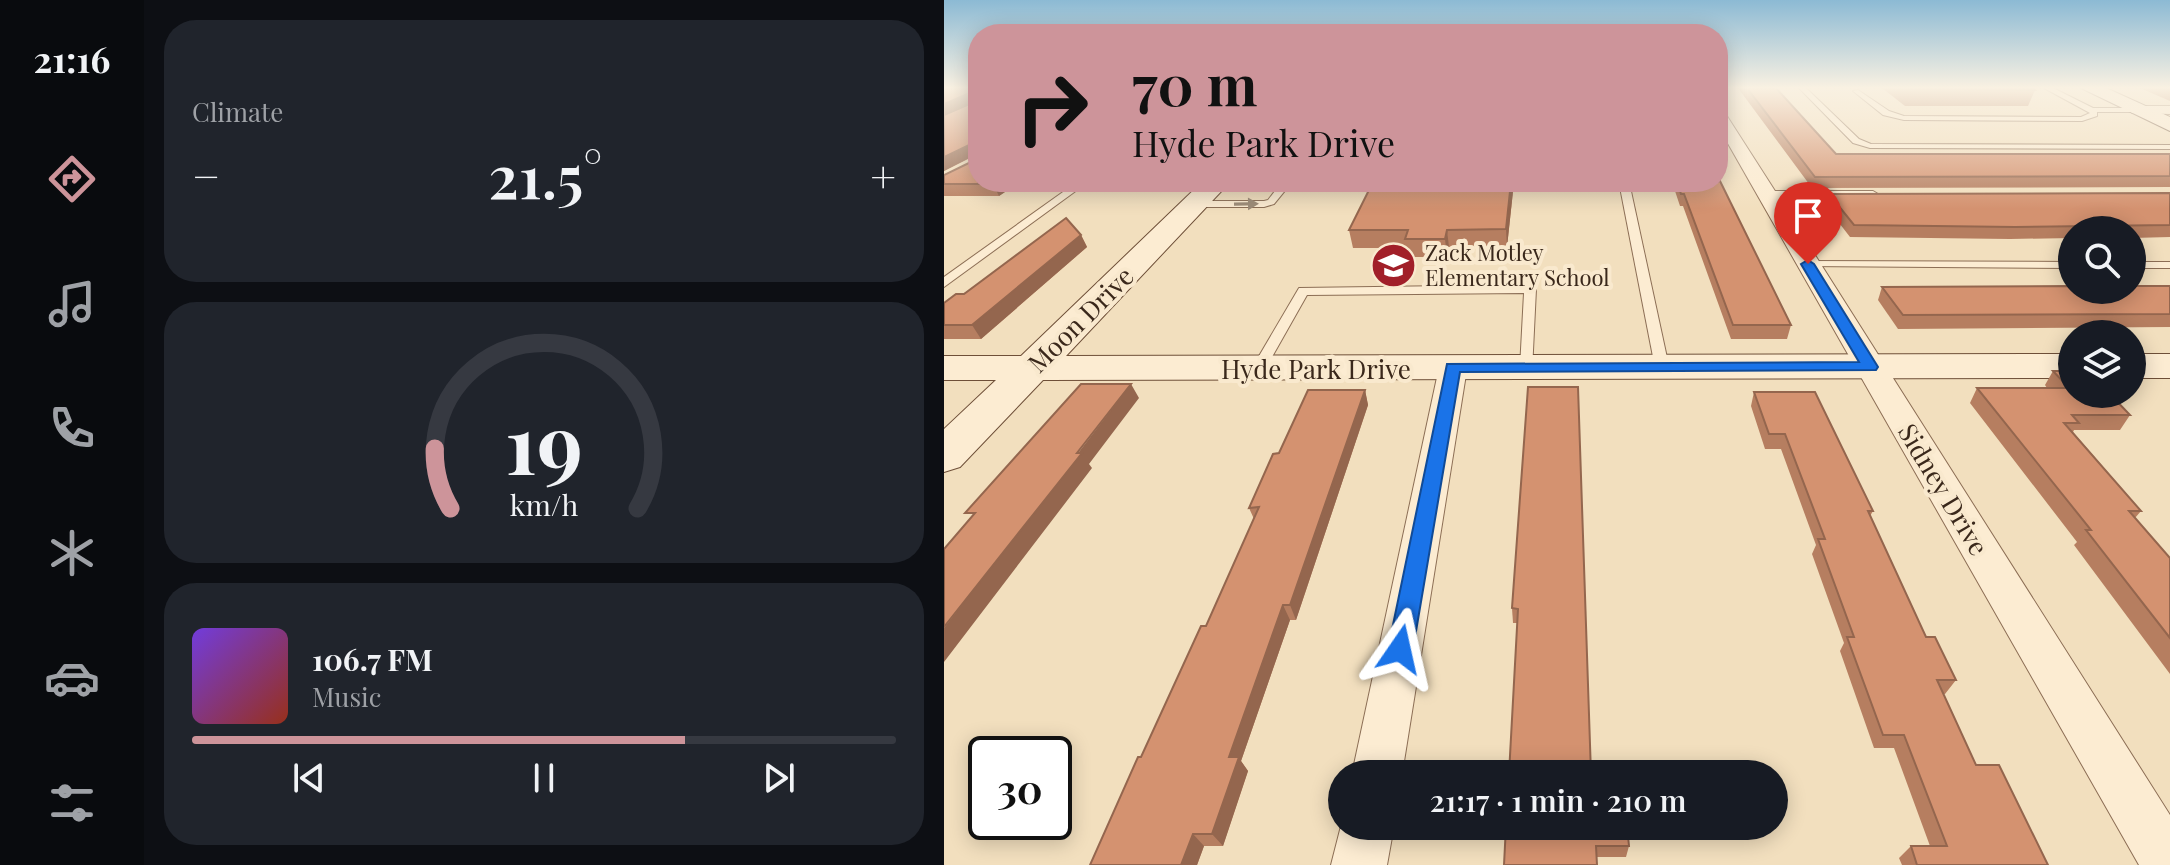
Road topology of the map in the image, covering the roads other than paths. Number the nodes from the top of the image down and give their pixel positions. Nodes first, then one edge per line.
1 (1843, 128) edge
2 (1728, 130) edge
3 (2170, 147) edge
4 (1069, 192) edge
5 (1279, 192) edge
6 (1626, 192) edge
7 (1206, 193) edge
8 (1768, 197) junction
9 (1892, 197) edge
10 (1808, 264) junction
11 (2058, 265) edge
12 (2146, 265) edge
13 (2170, 265) edge
14 (944, 283) edge
15 (2058, 366) edge
16 (2146, 366) edge
17 (2170, 366) edge
18 (1662, 367) junction
19 (1870, 367) junction
20 (944, 368) edge
21 (1031, 368) junction
22 (1259, 368) junction
23 (1453, 368) junction
24 (1527, 368) junction
25 (944, 456) edge
26 (1380, 760) edge
27 (1364, 840) edge
28 (1359, 865) edge
29 (2170, 865) edge

1 - 3 lane
2 - 8 street, Sidney Drive
4 - 14 lane
7 -> 5 lane
6 - 18 lane
7 - 21 street, Moon Drive
8 - 9 street
8 - 10 street, Sidney Drive
10 - 11 lane
10 - 19 street, Sidney Drive
12 - 13 lane
15 - 19 street, Hyde Park Drive
16 - 17 street
18 - 19 street, Hyde Park Drive
18 - 24 street, Hyde Park Drive
19 - 29 street, Sidney Drive
20 - 21 street, Hyde Park Drive
21 - 22 street, Hyde Park Drive
21 - 25 street, Moon Drive
22 - 23 street, Hyde Park Drive
22 - 24 lane
23 - 24 street, Hyde Park Drive
23 - 26 street
27 - 28 street

